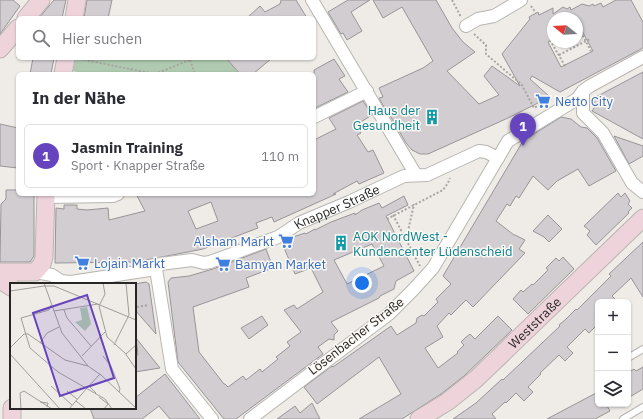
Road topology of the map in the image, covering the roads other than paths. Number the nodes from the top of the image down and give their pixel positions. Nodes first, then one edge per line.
1 (41, 0) edge
2 (77, 0) edge
3 (312, 0) edge
4 (521, 0) edge
5 (28, 16) edge
6 (74, 16) edge
7 (466, 26) road end
8 (16, 30) edge
9 (0, 49) edge
10 (643, 57) edge
11 (66, 60) edge
12 (63, 72) edge
13 (367, 91) junction
14 (583, 91) junction
15 (316, 116) edge
16 (498, 158) junction
17 (416, 175) junction
18 (643, 192) edge
19 (46, 196) edge
20 (113, 196) edge
21 (643, 218) edge
22 (156, 269) junction
23 (0, 272) edge
24 (35, 272) junction
25 (0, 280) edge
26 (10, 286) edge
27 (643, 349) edge
28 (631, 356) edge
29 (643, 407) edge
30 (212, 419) edge
31 (250, 419) edge
32 (419, 419) edge
33 (623, 419) edge

1 - 5 main road
2 - 6 main road
3 - 13 street
4 - 7 street
8 - 9 main road
10 - 14 street
11 - 12 main road
13 - 15 street
13 - 17 street
14 - 16 street
14 - 18 street
16 - 17 street, Knapper Straße
16 - 31 street, Lösenbacher Straße
17 - 22 street, Knapper Straße
19 - 20 street
19 - 24 main road
21 - 32 main road, Weststraße
22 - 24 street, Knapper Straße
22 - 30 street
23 - 24 main road, Knapper Straße
25 - 26 main road
27 - 28 lane
29 - 33 lane

